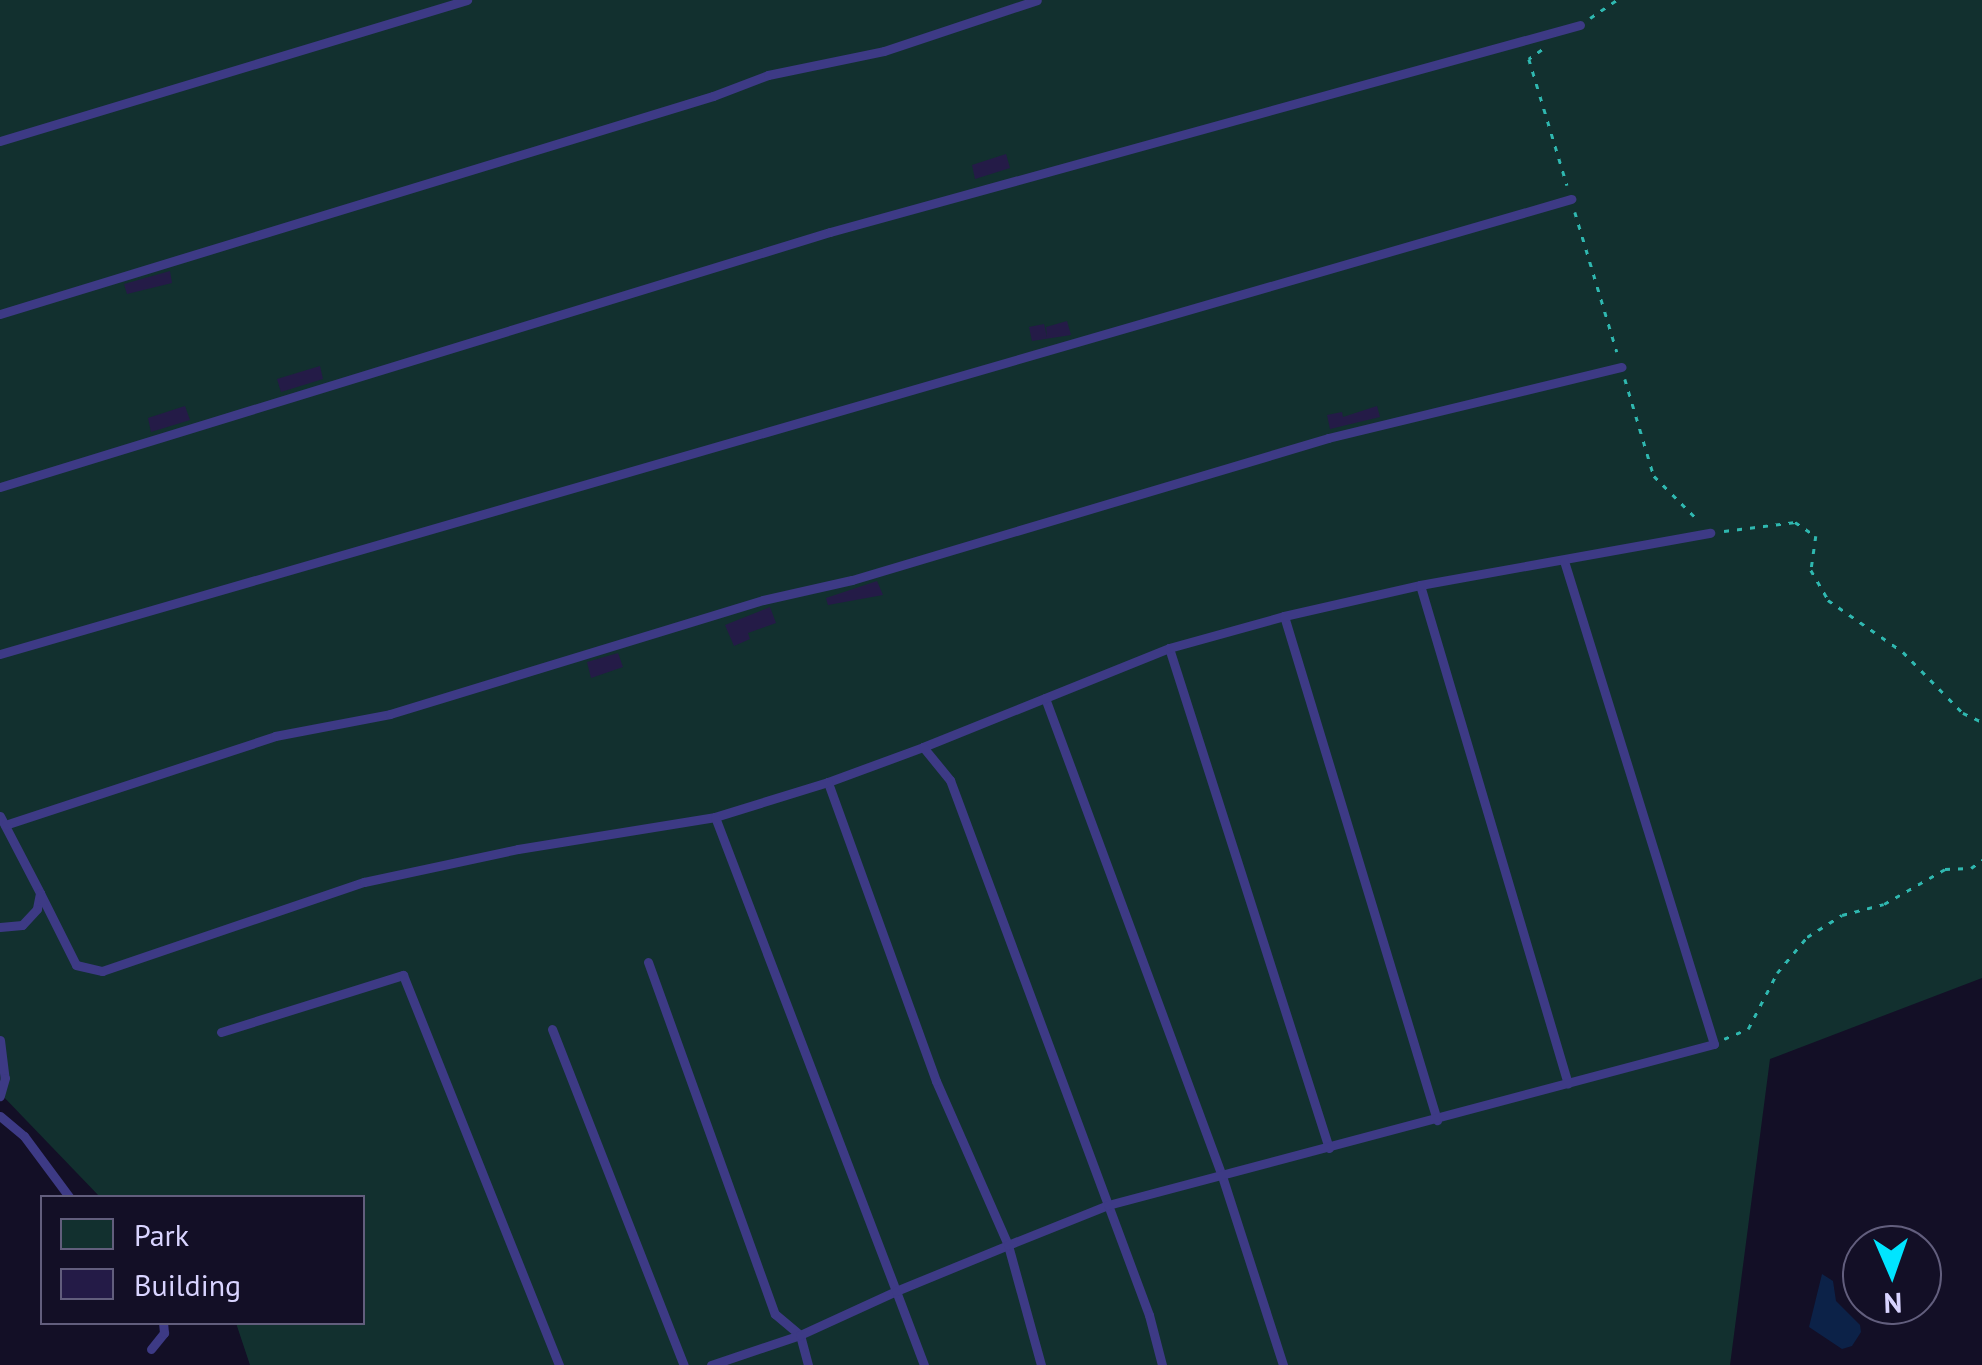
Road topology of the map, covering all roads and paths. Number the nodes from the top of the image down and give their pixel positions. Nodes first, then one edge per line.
1 (466, 0) edge
2 (1037, 0) edge
3 (1617, 0) edge
4 (1580, 24) joint
5 (1554, 42) dead end
6 (0, 141) edge
7 (1571, 199) junction
8 (0, 314) edge
9 (1622, 367) junction
10 (0, 487) edge
11 (1710, 533) junction
12 (1564, 561) junction
13 (1420, 585) junction
14 (1284, 616) junction
15 (1169, 648) junction
16 (0, 654) edge
17 (1045, 698) junction
18 (1982, 722) edge
19 (923, 747) junction
20 (828, 782) junction
21 (715, 816) junction
22 (2, 820) edge
23 (1982, 860) edge
24 (40, 892) junction
25 (0, 926) edge
26 (648, 962) dead end
27 (552, 1029) dead end
28 (222, 1032) dead end
29 (0, 1040) edge
30 (1714, 1044) junction
31 (1568, 1084) junction
32 (0, 1096) edge
33 (0, 1116) edge
34 (1436, 1120) junction
35 (1330, 1148) junction
36 (1222, 1176) junction
37 (68, 1195) edge
38 (1108, 1205) junction
39 (1008, 1245) junction
40 (896, 1291) junction
41 (163, 1325) edge
42 (800, 1334) junction
43 (151, 1349) dead end
44 (558, 1365) edge
45 (684, 1365) edge
46 (711, 1365) edge
47 (808, 1365) edge
48 (924, 1365) edge
49 (1041, 1365) edge
50 (1162, 1365) edge
51 (1283, 1365) edge

1 - 6 lane
2 - 8 lane
3 - 4 path
4 - 10 lane
5 - 7 path
7 - 9 path
7 - 16 lane
9 - 11 path
9 - 22 lane
11 - 12 lane
11 - 18 path
12 - 13 lane
12 - 30 lane
13 - 14 lane
13 - 31 lane
14 - 15 lane
14 - 34 lane
15 - 17 lane
15 - 35 lane
17 - 19 lane
17 - 36 lane
19 - 20 lane
19 - 38 lane
20 - 21 lane
20 - 39 lane
21 - 24 lane
21 - 40 lane
22 - 24 lane
23 - 30 path
24 - 25 lane
26 - 42 lane
27 - 45 lane
28 - 44 lane
29 - 32 lane
30 - 31 lane
31 - 34 lane
33 - 37 lane
34 - 35 lane
35 - 36 lane
36 - 38 lane
36 - 51 lane
38 - 39 lane
38 - 50 lane
39 - 40 lane
39 - 49 lane
40 - 42 lane
40 - 48 lane
41 - 43 lane
42 - 46 lane
42 - 47 lane

